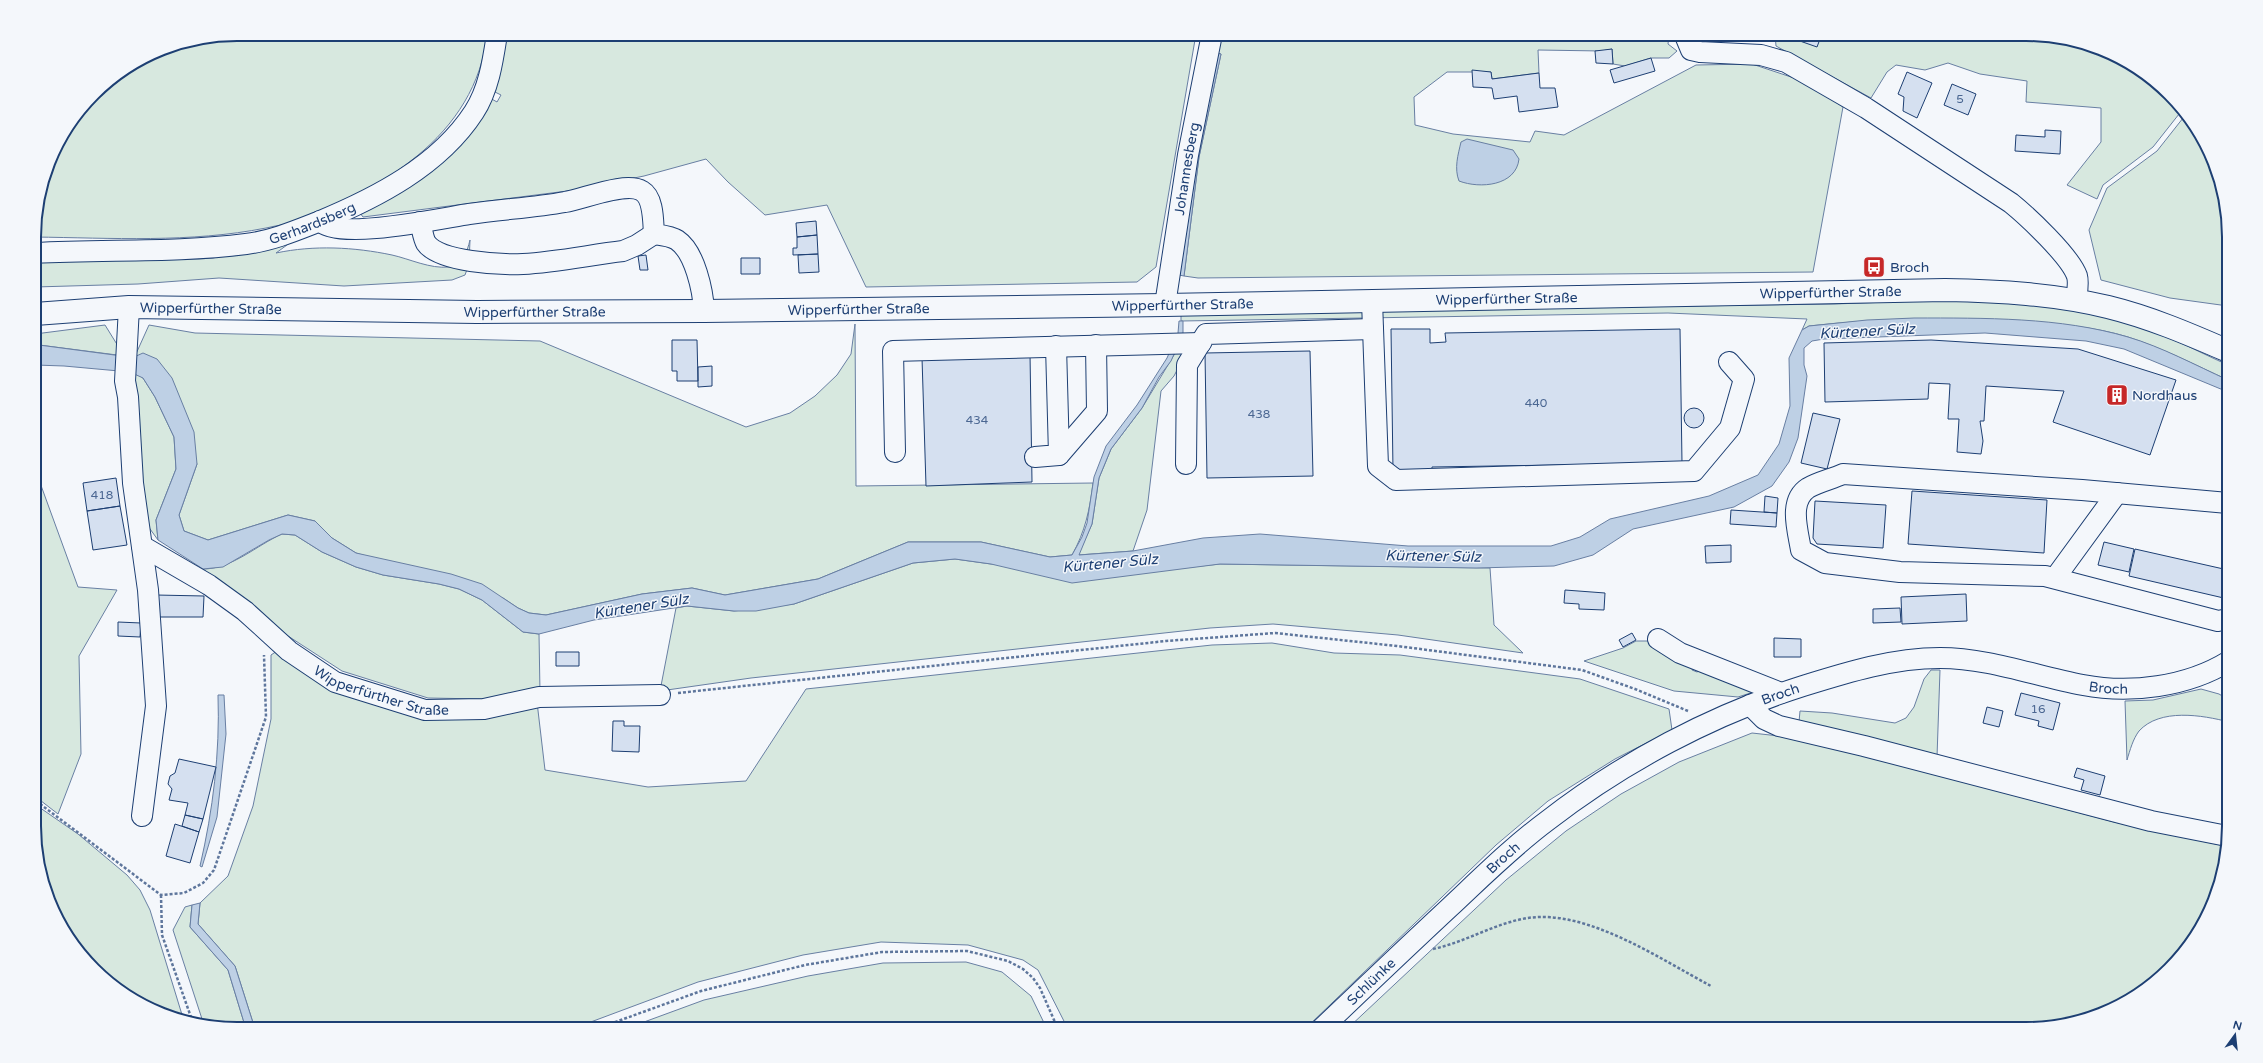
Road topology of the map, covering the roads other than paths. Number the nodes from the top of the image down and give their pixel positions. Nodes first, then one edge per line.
1 (496, 41) edge
2 (1211, 41) edge
3 (1687, 41) edge
4 (320, 221) junction
5 (420, 222) junction
6 (654, 234) junction
7 (41, 253) edge
8 (2076, 300) junction
9 (1372, 301) junction
10 (1165, 305) junction
11 (129, 307) junction
12 (704, 311) junction
13 (41, 314) edge
14 (1373, 329) junction
15 (1195, 343) junction
16 (1056, 346) junction
17 (1096, 346) junction
18 (2222, 349) edge
19 (1729, 362) dead end
20 (895, 452) dead end
21 (1059, 456) junction
22 (1035, 457) dead end
23 (1186, 464) dead end
24 (2117, 493) junction
25 (2222, 502) edge
26 (142, 546) junction
27 (2055, 578) junction
28 (2222, 620) edge
29 (1658, 639) dead end
30 (2222, 668) edge
31 (1781, 693) junction
32 (660, 695) road end
33 (1750, 705) junction
34 (142, 816) dead end
35 (2222, 835) edge
36 (1403, 950) joint
37 (1329, 1022) edge

1 - 4 street, Gerhardsberg
2 - 10 street, Johannesberg
3 - 8 street
4 - 5 street
4 - 7 street, Gerhardsberg
5 - 6 street
5 - 6 street
6 - 12 street
8 - 9 main road, Wipperfürther Straße
8 - 18 main road, Wipperfürther Straße
9 - 10 main road, Wipperfürther Straße
9 - 14 street
10 - 12 main road, Wipperfürther Straße
11 - 12 main road, Wipperfürther Straße
11 - 13 main road, Wipperfürther Straße
11 - 26 street, Wipperfürther Straße
14 - 15 street
14 - 19 street
15 - 17 street
15 - 23 street
16 - 17 street
16 - 20 street
16 - 21 street
17 - 21 street
21 - 22 street
24 - 25 street
24 - 27 street
24 - 27 street
26 - 32 street, Wipperfürther Straße
26 - 34 street, Wipperfürther Straße
27 - 28 street
29 - 31 street
30 - 31 street, Broch
31 - 33 street, Broch
33 - 35 street
33 - 36 street, Broch
36 - 37 street, Schlünke

